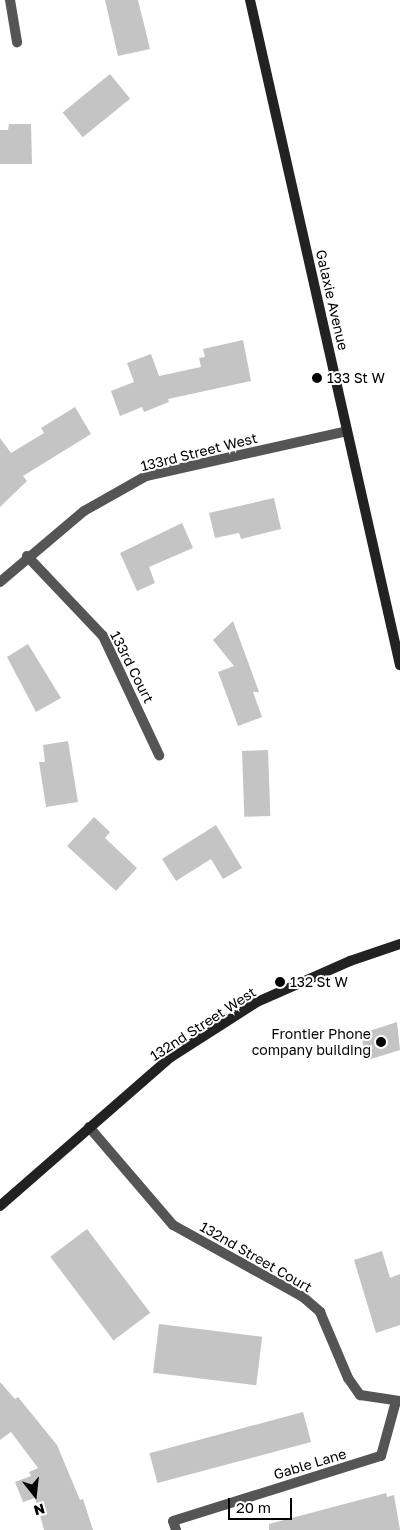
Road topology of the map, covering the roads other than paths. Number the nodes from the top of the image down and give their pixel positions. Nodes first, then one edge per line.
1 (10, 0) edge
2 (250, 0) edge
3 (17, 42) dead end
4 (347, 431) junction
5 (27, 556) junction
6 (0, 582) edge
7 (400, 665) edge
8 (159, 755) dead end
9 (400, 944) edge
10 (89, 1127) junction
11 (0, 1206) edge
12 (398, 1401) edge
13 (176, 1530) edge

1 - 3 street
2 - 4 street, Galaxie Avenue
4 - 5 street, 133rd Street West
4 - 7 street, Galaxie Avenue
5 - 6 street, 133rd Street West
5 - 8 street, 133rd Court
9 - 10 street, 132nd Street West
10 - 11 street, 132nd Street West
10 - 12 street, 132nd Street Court
12 - 13 street, Gable Lane

